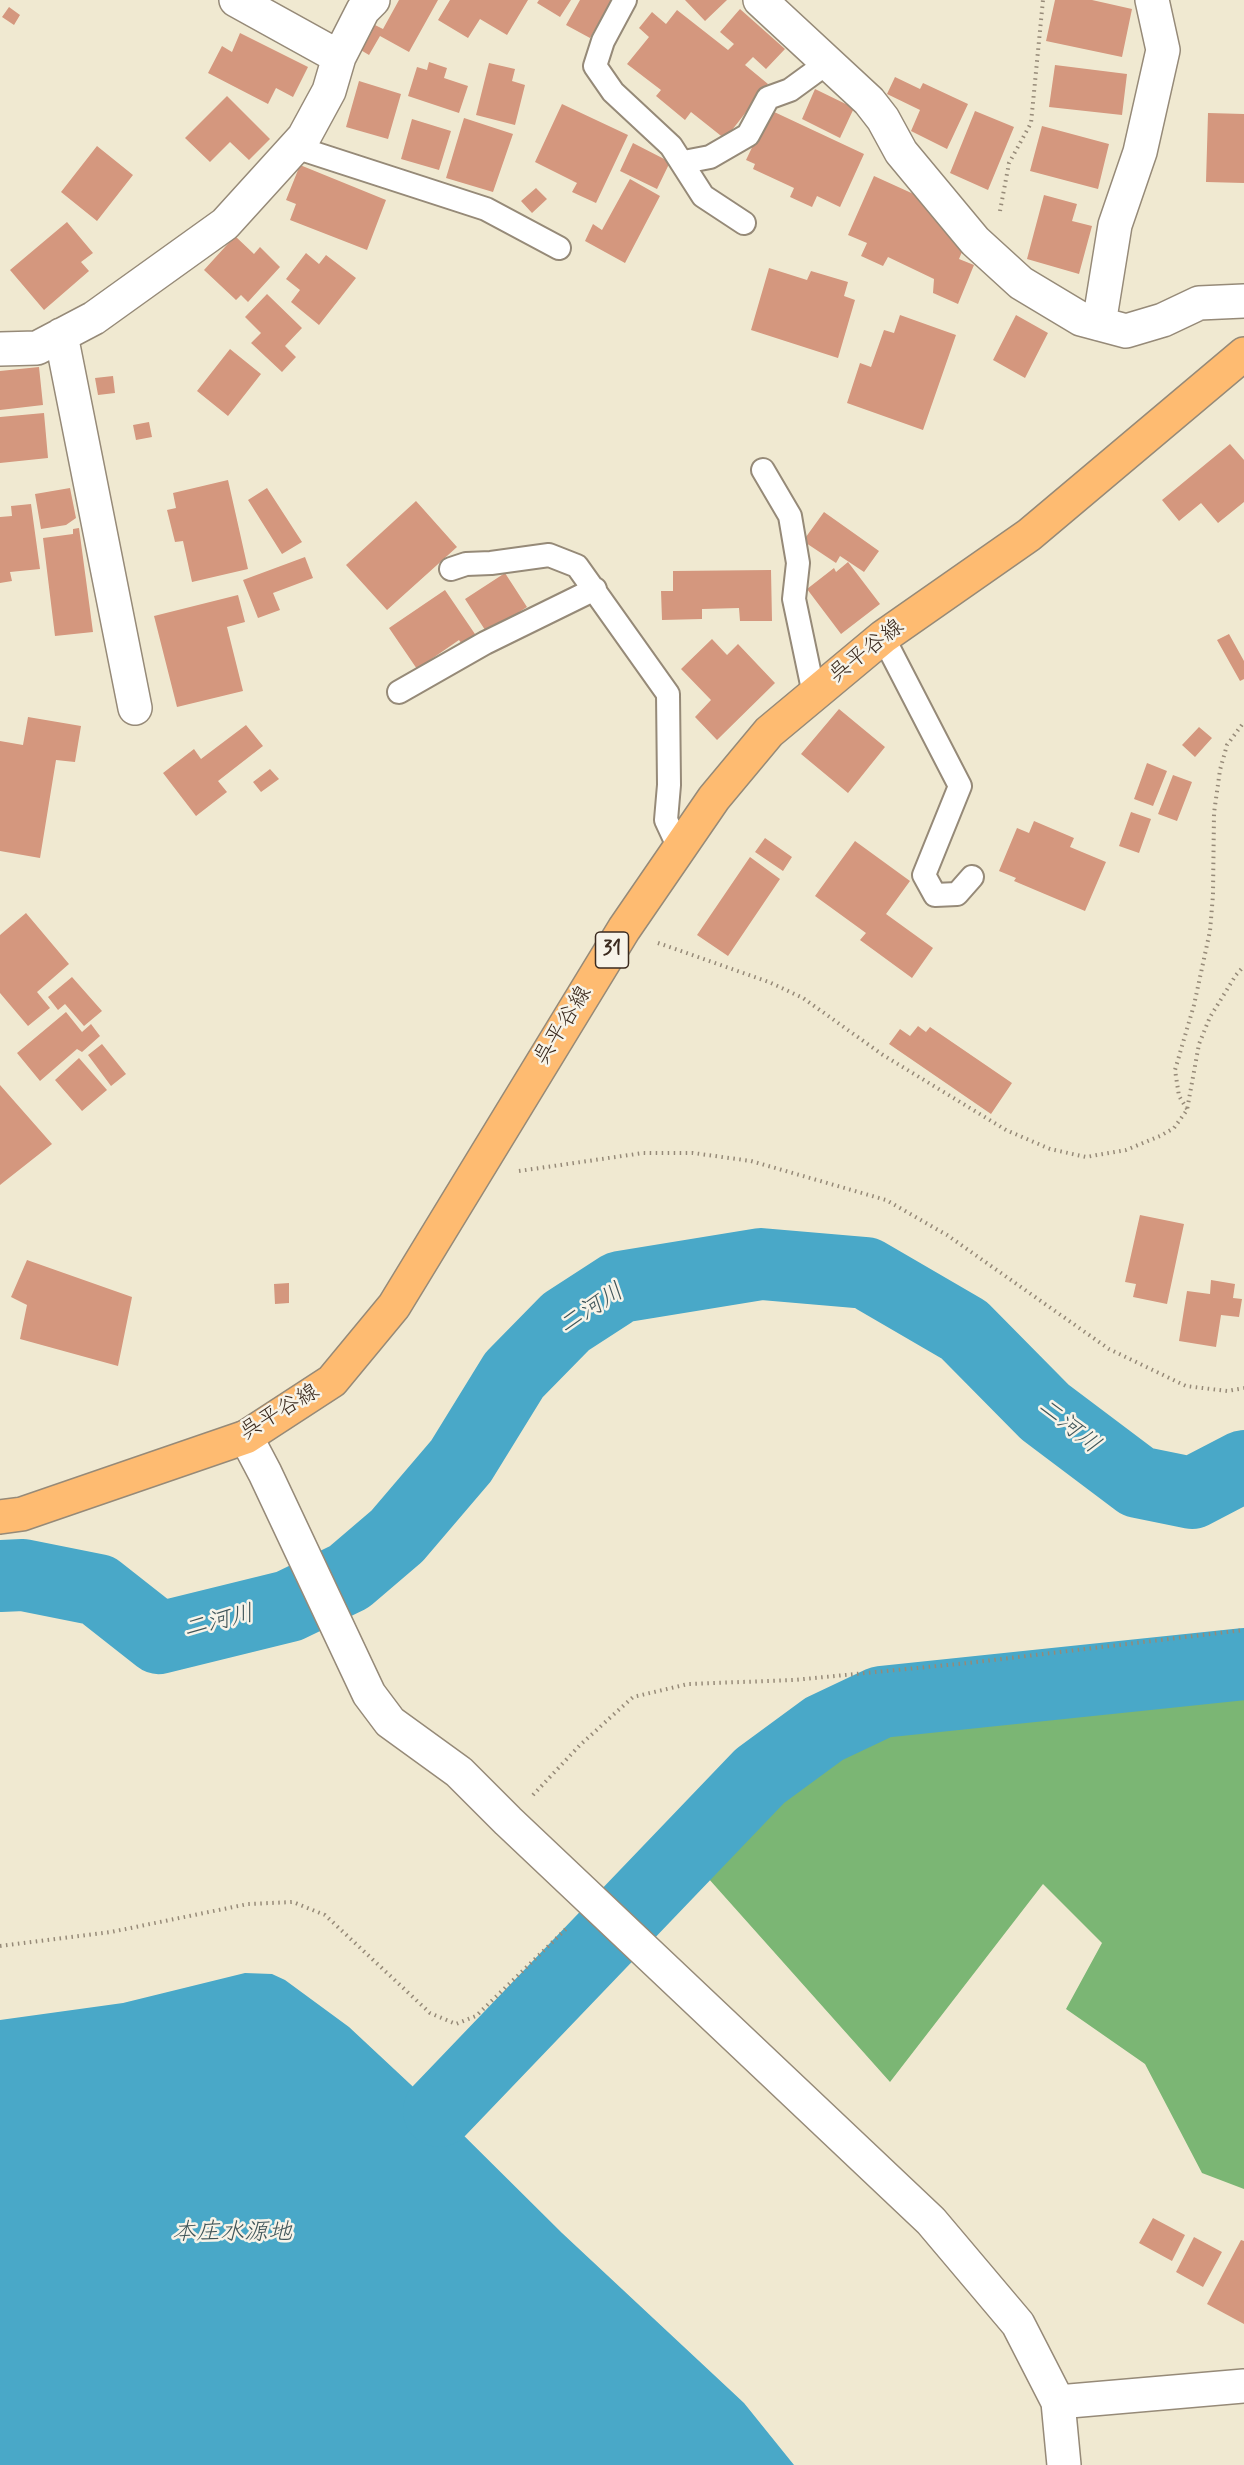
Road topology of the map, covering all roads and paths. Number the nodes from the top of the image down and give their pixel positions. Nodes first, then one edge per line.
1 (236, 0) edge
2 (373, 0) edge
3 (625, 0) edge
4 (760, 0) edge
5 (1043, 0) edge
6 (1152, 0) edge
7 (339, 57) junction
8 (827, 63) junction
9 (295, 147) junction
10 (684, 162) junction
11 (744, 223) dead end
12 (559, 248) dead end
13 (993, 257) junction
14 (1244, 301) edge
15 (1099, 324) junction
16 (61, 335) junction
17 (0, 349) edge
18 (1244, 354) edge
19 (763, 470) dead end
20 (451, 569) dead end
21 (595, 589) junction
22 (883, 637) junction
23 (399, 692) dead end
24 (814, 694) junction
25 (135, 708) dead end
26 (1244, 722) edge
27 (679, 848) junction
28 (972, 877) dead end
29 (624, 929) junction
30 (1244, 966) edge
31 (1188, 1110) junction
32 (473, 1174) junction
33 (1244, 1388) edge
34 (246, 1437) junction
35 (0, 1517) edge
36 (1244, 1629) edge
37 (528, 1800) dead end
38 (572, 1923) dead end
39 (0, 1946) edge
40 (1244, 2386) edge
41 (1058, 2402) junction
42 (1064, 2465) edge

1 - 7 street
2 - 7 street
3 - 10 lane
4 - 8 street
5 - 13 path
6 - 15 street
7 - 9 street
8 - 10 lane
8 - 13 street
9 - 12 lane
9 - 16 street
10 - 11 lane
13 - 15 street
14 - 15 street
16 - 17 street
16 - 25 street
18 - 22 main road, 呉平谷線 / 31
19 - 24 lane
20 - 21 lane
21 - 23 lane
21 - 27 lane
22 - 24 main road, 呉平谷線 / 31
22 - 28 lane
24 - 27 main road, 呉平谷線 / 31
26 - 31 path
27 - 29 main road, 呉平谷線 / 31
29 - 31 path
29 - 32 main road, 呉平谷線 / 31
30 - 31 path
32 - 33 path
32 - 34 main road, 呉平谷線 / 31
34 - 35 main road, 呉平谷線 / 31
34 - 41 street
36 - 37 path
38 - 39 path
40 - 41 street
41 - 42 street

